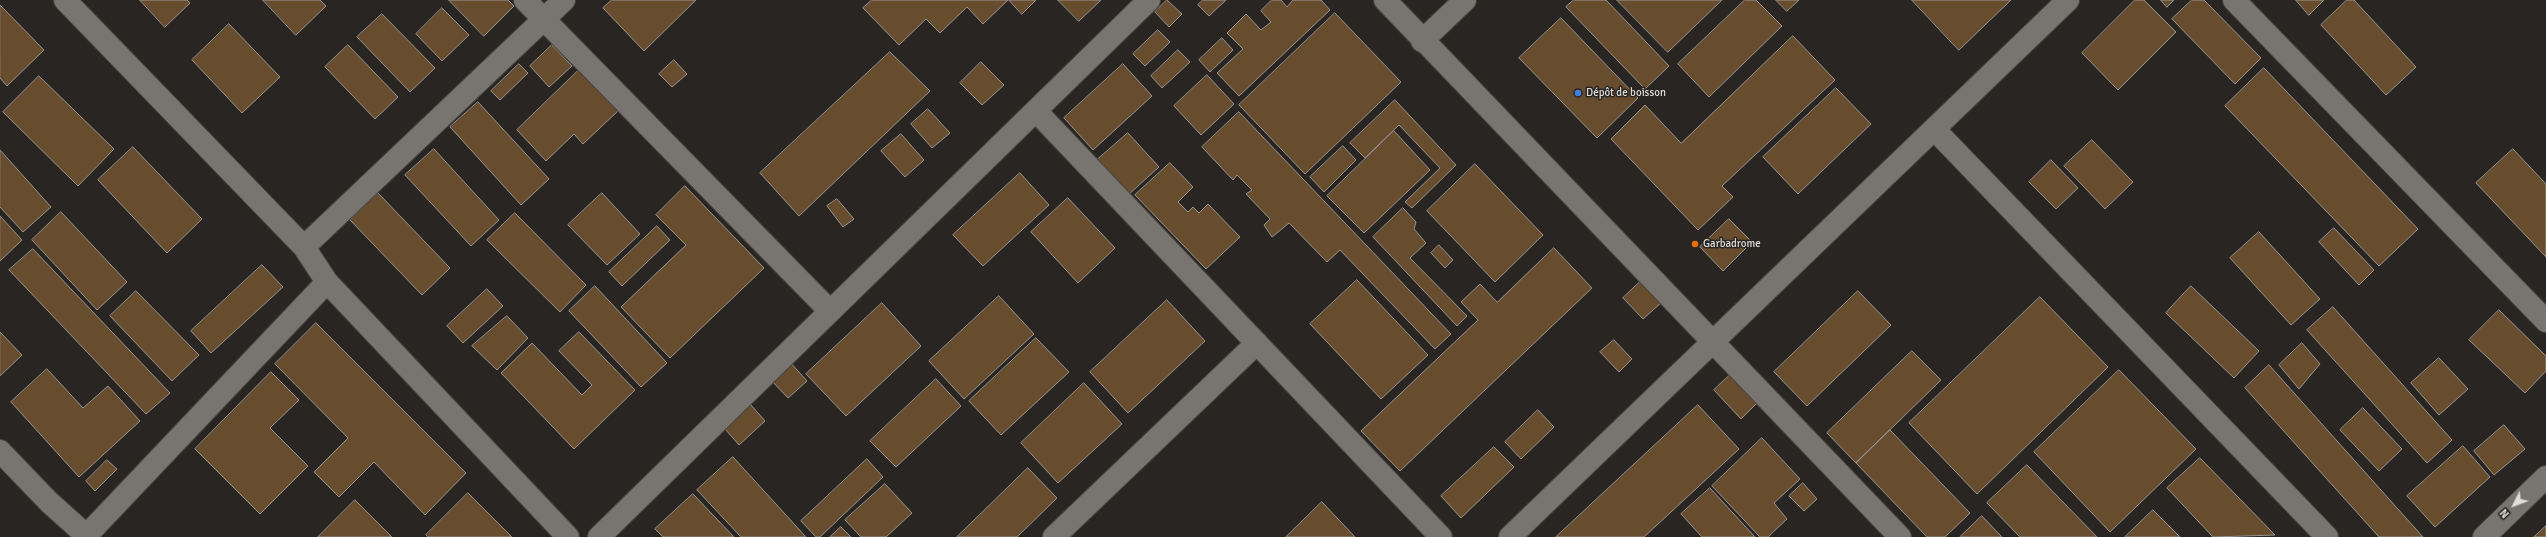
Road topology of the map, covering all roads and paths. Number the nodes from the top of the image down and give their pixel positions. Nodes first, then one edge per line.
1 (65, 0) edge
2 (525, 0) edge
3 (564, 0) edge
4 (1150, 0) edge
5 (1385, 0) edge
6 (1465, 0) edge
7 (2068, 0) edge
8 (2234, 0) edge
9 (544, 20) junction
10 (1422, 41) junction
11 (1036, 111) junction
12 (1934, 129) junction
13 (304, 247) junction
14 (327, 282) junction
15 (830, 312) junction
16 (2546, 321) edge
17 (1713, 342) junction
18 (1257, 343) junction
19 (0, 451) edge
20 (2546, 477) edge
21 (87, 536) edge
22 (568, 537) edge
23 (599, 537) edge
24 (1054, 537) edge
25 (1441, 537) edge
26 (1510, 537) edge
27 (1900, 537) edge
28 (2327, 537) edge
29 (2484, 537) edge

1 - 13 street
2 - 9 street
3 - 9 street
4 - 11 street
5 - 10 street
6 - 10 street
7 - 12 street
8 - 16 street
9 - 13 street
9 - 15 street
10 - 17 street
11 - 15 street
11 - 18 street
12 - 17 street
12 - 28 street
13 - 14 street
14 - 21 street
14 - 22 street
15 - 23 street
17 - 26 street
17 - 27 street
18 - 24 street
18 - 25 street
19 - 21 street
20 - 29 street

